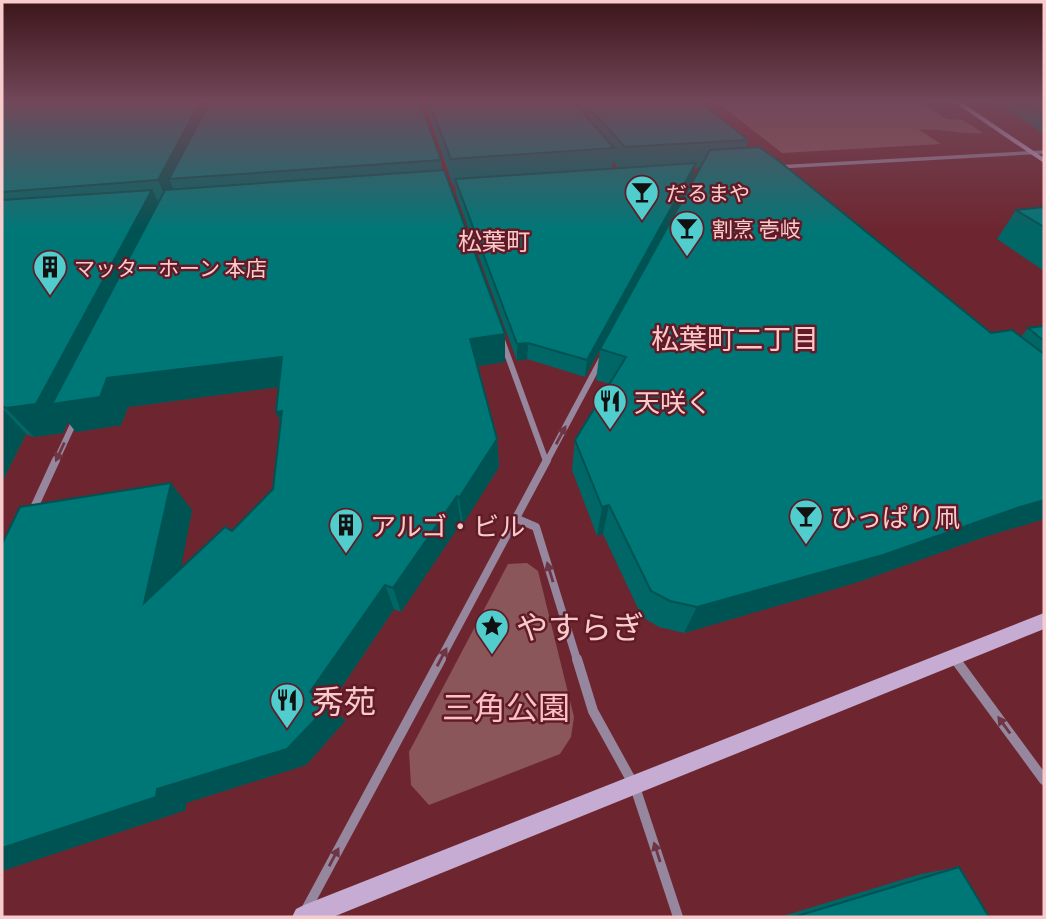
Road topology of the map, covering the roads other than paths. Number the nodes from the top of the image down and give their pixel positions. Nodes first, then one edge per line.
1 (1020, 145) edge
2 (1031, 152) junction
3 (1044, 152) edge
4 (1044, 161) edge
5 (776, 173) edge
6 (502, 339) edge
7 (607, 348) edge
8 (79, 412) edge
9 (547, 461) junction
10 (32, 513) edge
11 (515, 518) junction
12 (1044, 621) edge
13 (953, 656) junction
14 (1044, 780) edge
15 (635, 787) junction
16 (303, 917) edge
17 (678, 917) edge

1 - 2 street
2 - 3 street
2 - 4 street
2 - 5 street
6 - 9 street
9 -> 7 street
8 -> 10 street
9 - 11 street
15 -> 11 street
16 -> 11 street
12 - 13 street
14 -> 13 street
13 - 15 street
15 - 16 street
17 -> 15 street

